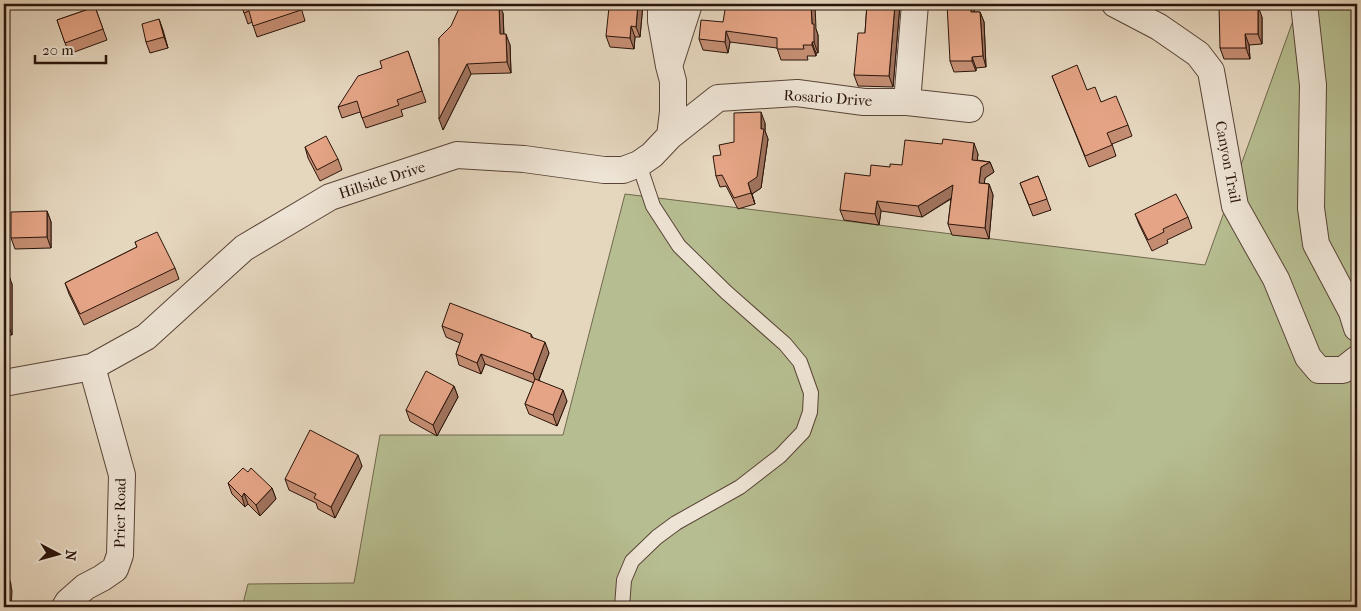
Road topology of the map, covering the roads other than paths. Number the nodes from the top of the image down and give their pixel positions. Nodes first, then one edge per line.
1 (661, 4) edge
2 (689, 4) edge
3 (915, 4) edge
4 (1115, 4) edge
5 (1304, 4) edge
6 (668, 66) junction
7 (907, 102) junction
8 (970, 109) dead end
9 (670, 136) junction
10 (639, 164) junction
11 (1357, 328) edge
12 (1357, 359) edge
13 (92, 367) junction
14 (4, 383) edge
15 (64, 607) edge
16 (622, 607) edge

1 - 6 street
2 - 6 street
3 - 7 street
4 - 12 street, Canyon Trail
5 - 11 street
6 - 9 street
7 - 8 street, Rosario Drive
7 - 9 street, Rosario Drive
9 - 10 street, Hillside Drive
10 - 13 street, Hillside Drive
10 - 16 lane
13 - 14 street, Hillside Drive
13 - 15 street, Prier Road

